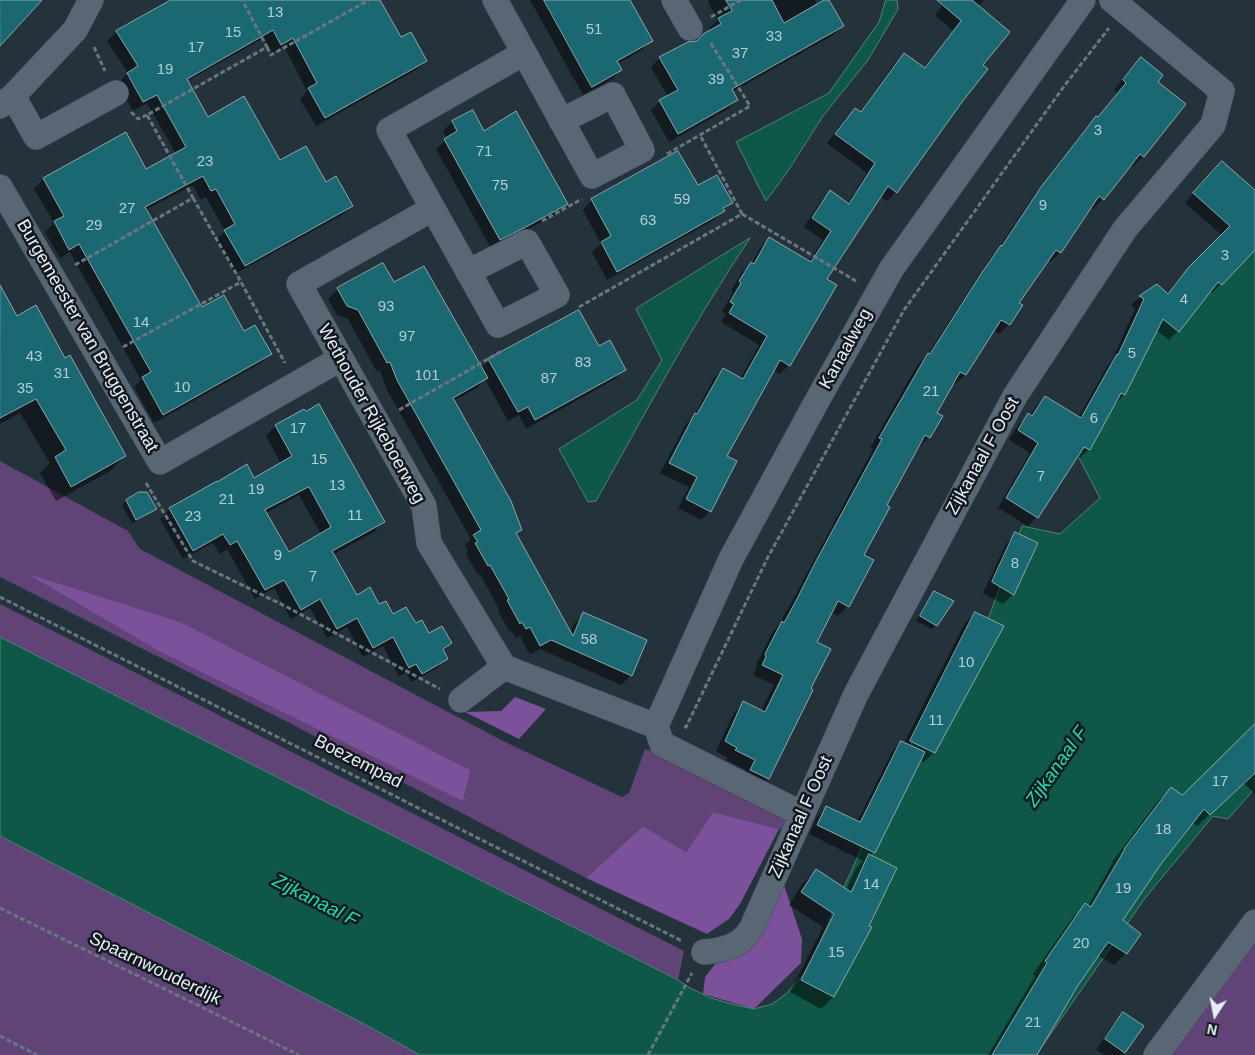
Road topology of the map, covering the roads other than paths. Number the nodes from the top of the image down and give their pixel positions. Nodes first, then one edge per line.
1 (91, 0) edge
2 (495, 0) edge
3 (674, 0) edge
4 (1083, 0) edge
5 (1112, 0) edge
6 (702, 29) road end
7 (524, 53) junction
8 (116, 93) dead end
9 (6, 101) edge
10 (562, 121) junction
11 (0, 187) edge
12 (432, 209) junction
13 (468, 272) junction
14 (340, 359) junction
15 (504, 667) junction
16 (461, 700) road end
17 (656, 726) junction
18 (802, 814) junction
19 (1255, 922) edge
20 (699, 961) road end
21 (1156, 1055) edge

1 - 9 street
2 - 7 street
3 - 6 street
4 - 17 street, Kanaalweg
5 - 18 street, Zijkanaal F Oost
7 - 10 street
7 - 12 street
8 - 9 street
10 - 10 street
11 - 14 street, Burgemeester van Bruggenstraat
12 - 13 street
12 - 14 street, Wethouder Rijkeboerweg
13 - 13 street
14 - 15 street, Wethouder Rijkeboerweg
15 - 16 street
15 - 17 street
17 - 18 street
18 - 20 street, Zijkanaal F Oost
19 - 21 street

